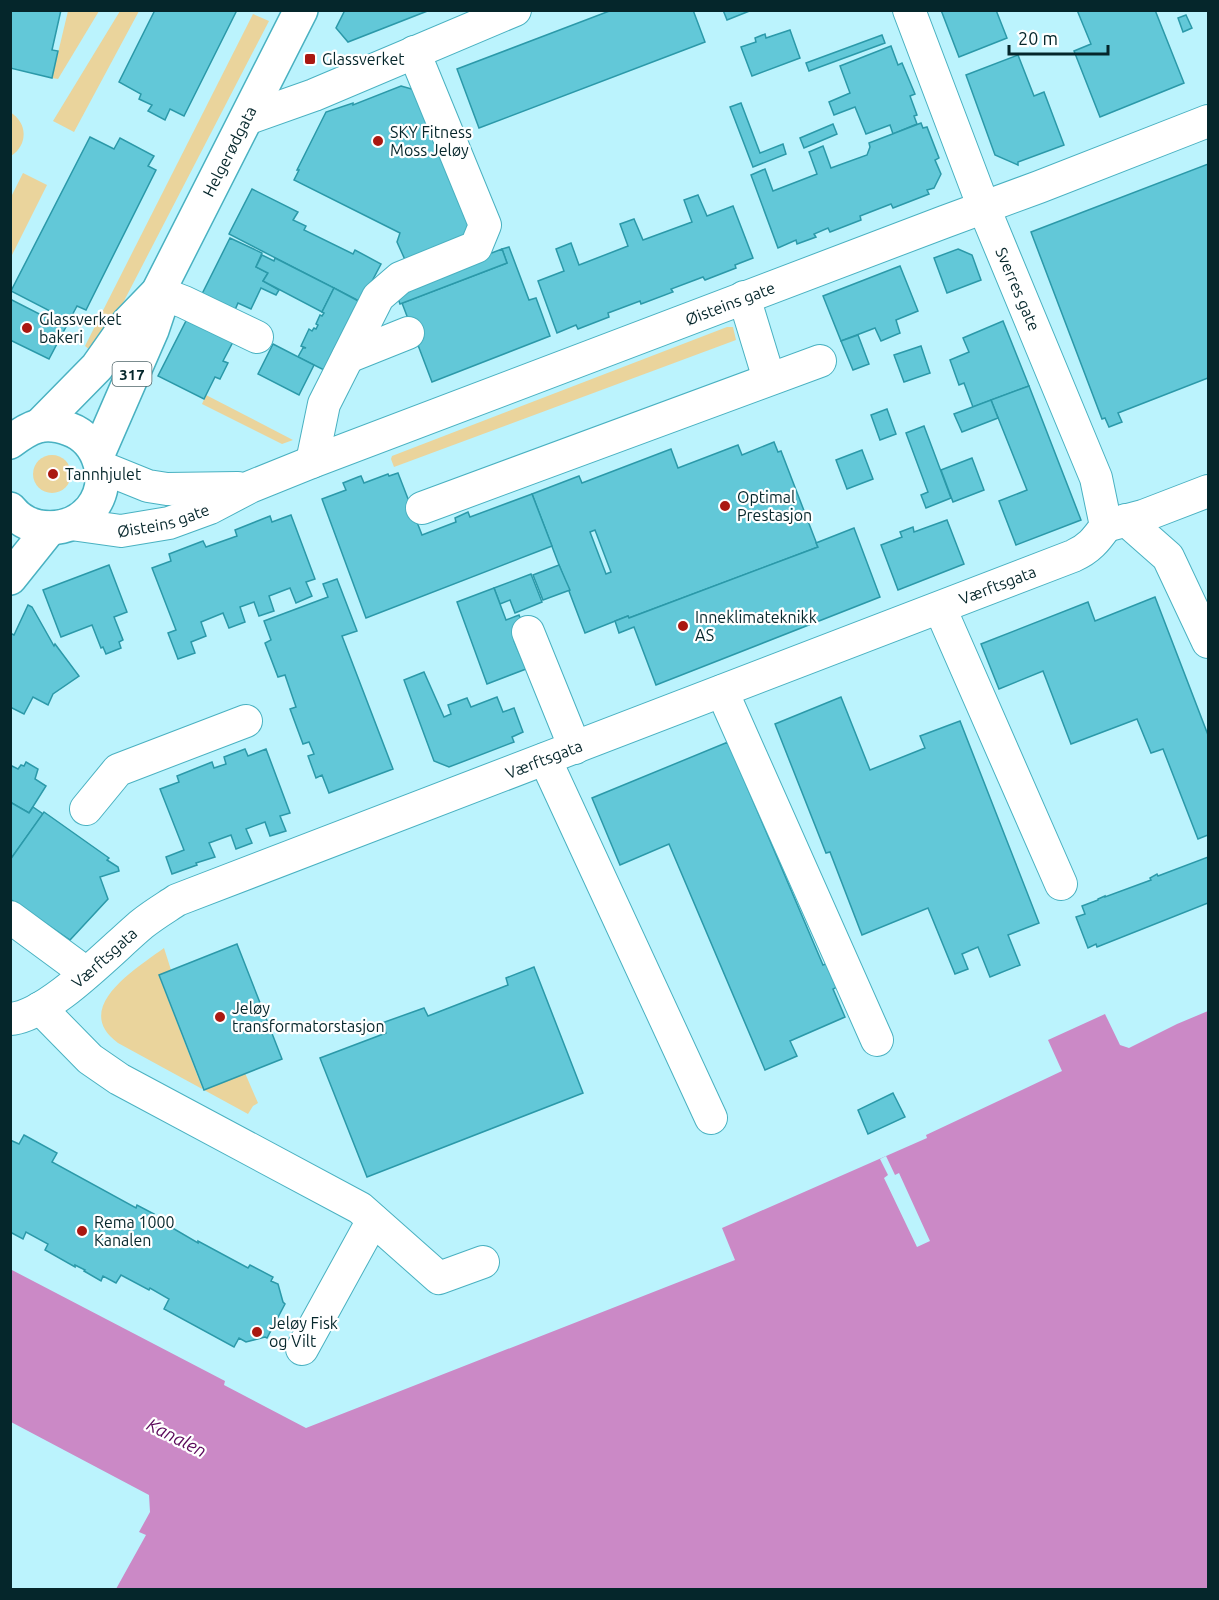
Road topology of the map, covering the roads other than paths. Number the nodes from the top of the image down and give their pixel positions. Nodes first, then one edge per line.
1 (301, 10) edge
2 (515, 10) edge
3 (909, 10) edge
4 (414, 52) junction
5 (246, 119) junction
6 (1209, 121) edge
7 (984, 208) junction
8 (158, 292) junction
9 (744, 297) junction
10 (408, 333) dead end
11 (257, 337) dead end
12 (348, 357) junction
13 (820, 361) dead end
14 (769, 380) junction
15 (22, 430) edge
16 (99, 461) junction
17 (312, 462) junction
18 (250, 487) junction
19 (1209, 490) edge
20 (422, 508) dead end
21 (10, 509) edge
22 (1116, 523) junction
23 (61, 526) junction
24 (10, 578) edge
25 (940, 608) junction
26 (528, 632) dead end
27 (1209, 642) edge
28 (722, 691) junction
29 (246, 721) dead end
30 (575, 748) junction
31 (545, 759) junction
32 (86, 809) dead end
33 (1061, 884) dead end
34 (10, 917) edge
35 (86, 973) junction
36 (40, 1008) junction
37 (10, 1019) edge
38 (877, 1040) dead end
39 (711, 1118) dead end
40 (366, 1214) junction
41 (483, 1262) dead end
42 (302, 1349) dead end

1 - 5 main road, Helgerødgata / 317
2 - 4 street
3 - 7 street, Sverres gate
4 - 5 street
4 - 12 street
5 - 8 main road, Helgerødgata / 317
6 - 7 street, Øisteins gate
7 - 9 street, Øisteins gate
7 - 22 street, Sverres gate
8 - 11 street
8 - 15 main road, Helgerødgata / 317
8 - 16 main road, Helgerødgata / 317
9 - 14 street
9 - 17 street, Øisteins gate
10 - 12 street
12 - 17 street
13 - 14 street
14 - 20 street
15 - 16 main road, 317
16 - 18 street, Øisteins gate
16 - 23 main road, 317
17 - 18 street, Øisteins gate
18 - 23 street, Øisteins gate
19 - 22 street
21 - 23 main road
22 - 25 street, Værftsgata
22 - 27 street
23 - 24 main road, 317
25 - 28 street, Værftsgata
25 - 33 street
26 - 30 street
28 - 30 street, Værftsgata
28 - 38 street
29 - 32 street
30 - 31 street, Værftsgata
31 - 35 street, Værftsgata
31 - 39 street
34 - 35 street
35 - 36 street, Værftsgata
36 - 37 street, Værftsgata
36 - 40 street
40 - 41 street
40 - 42 street

